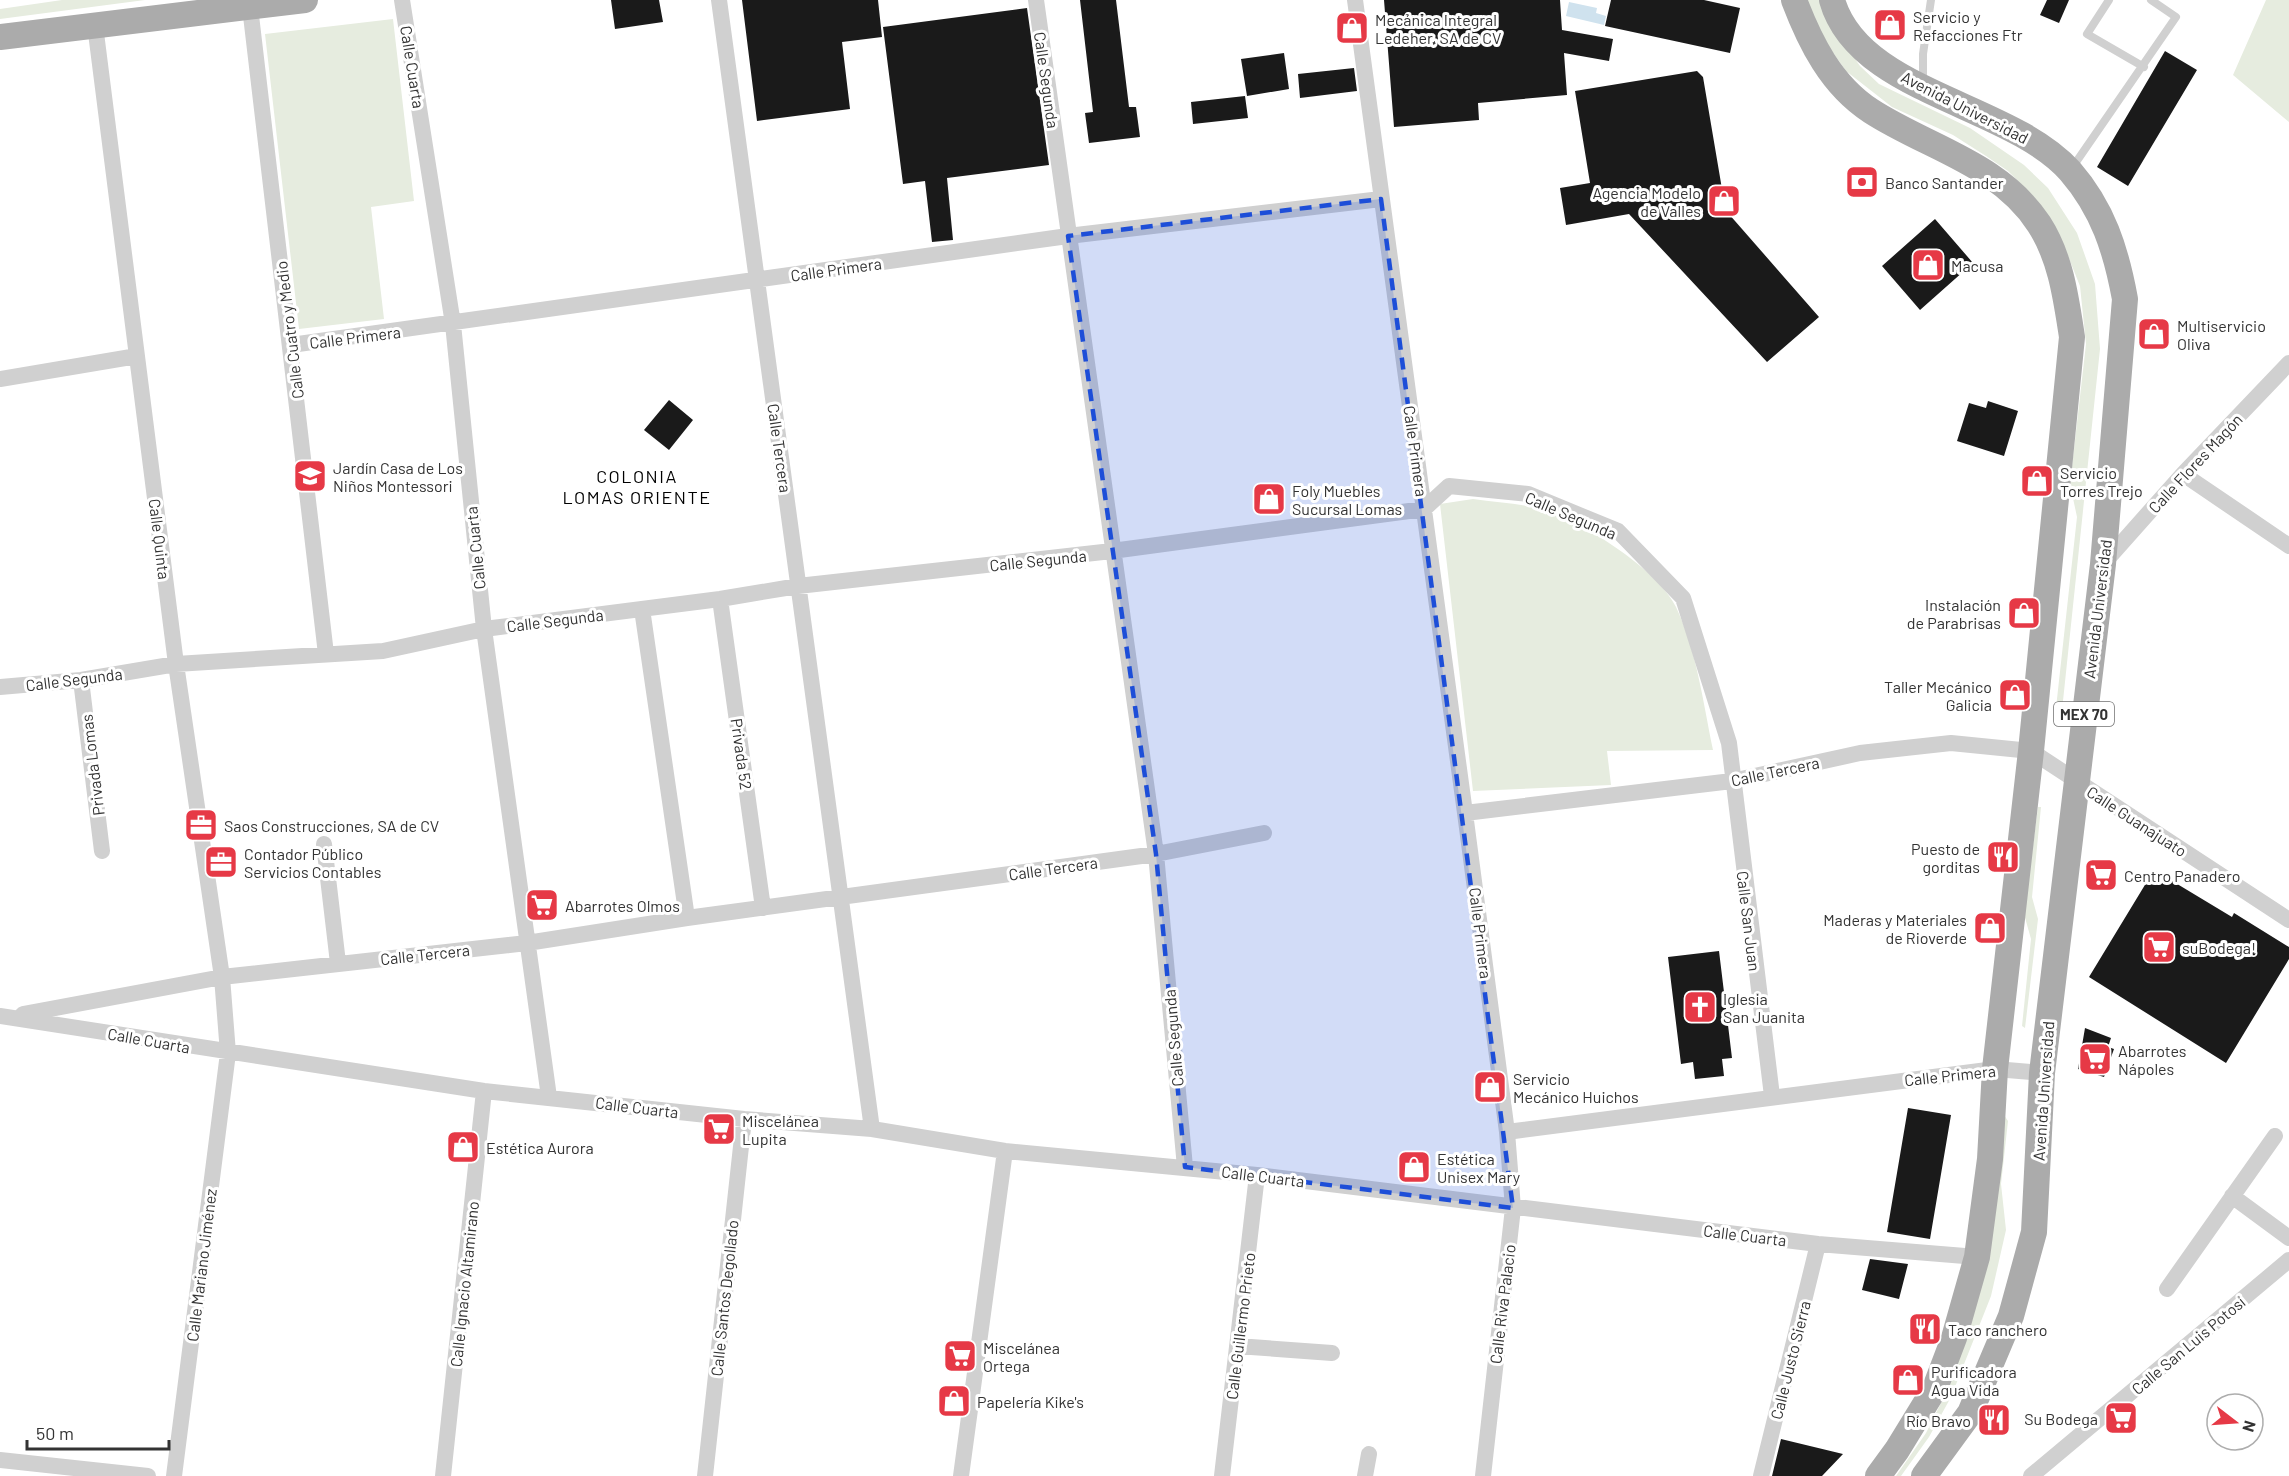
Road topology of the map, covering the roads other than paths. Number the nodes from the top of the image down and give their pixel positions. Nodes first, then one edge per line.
1 (304, 0) edge
2 (402, 0) edge
3 (719, 0) edge
4 (1036, 0) edge
5 (1355, 0) edge
6 (1789, 0) edge
7 (1794, 0) edge
8 (1832, 0) edge
9 (1848, 0) edge
10 (1931, 0) edge
11 (2109, 0) edge
12 (2151, 0) edge
13 (250, 7) junction
14 (95, 25) junction
15 (1807, 34) junction
16 (0, 38) edge
17 (1869, 56) junction
18 (2144, 67) junction
19 (1923, 87) junction
20 (2070, 171) junction
21 (1381, 199) junction
22 (1068, 236) junction
23 (757, 280) junction
24 (453, 324) junction
25 (291, 345) junction
26 (137, 356) junction
27 (2289, 363) edge
28 (0, 379) edge
29 (2183, 474) junction
30 (1424, 508) junction
31 (2289, 546) edge
32 (1112, 551) junction
33 (2103, 564) junction
34 (798, 586) junction
35 (720, 599) junction
36 (642, 609) junction
37 (484, 629) junction
38 (326, 654) junction
39 (176, 664) junction
40 (81, 680) junction
41 (0, 687) edge
42 (2031, 751) junction
43 (1731, 781) junction
44 (2076, 781) junction
45 (1465, 813) junction
46 (1264, 833) dead end
47 (324, 844) dead end
48 (102, 851) dead end
49 (1156, 854) junction
50 (841, 896) junction
51 (764, 908) junction
52 (687, 918) junction
53 (2289, 920) edge
54 (527, 943) junction
55 (338, 963) junction
56 (222, 977) junction
57 (5, 1016) edge
58 (228, 1053) junction
59 (1995, 1068) junction
60 (2042, 1073) junction
61 (484, 1091) junction
62 (1772, 1096) junction
63 (549, 1097) junction
64 (744, 1119) junction
65 (872, 1129) junction
66 (1507, 1132) junction
67 (2275, 1136) dead end
68 (1005, 1151) junction
69 (1185, 1167) junction
70 (1257, 1175) junction
71 (2232, 1196) junction
72 (1513, 1208) junction
73 (2289, 1239) edge
74 (1818, 1244) junction
75 (1977, 1257) junction
76 (2289, 1260) edge
77 (2167, 1289) dead end
78 (1237, 1346) junction
79 (1332, 1353) dead end
80 (1369, 1454) dead end
81 (0, 1460) edge
82 (148, 1476) edge
83 (174, 1476) edge
84 (443, 1476) edge
85 (705, 1476) edge
86 (961, 1476) edge
87 (1222, 1476) edge
88 (1365, 1476) edge
89 (1483, 1476) edge
90 (1761, 1476) edge
91 (1878, 1476) edge
92 (1924, 1476) edge
93 (2031, 1476) edge

1 - 13 main road
2 - 24 street, Calle Cuarta
3 - 23 street, Calle Tercera
4 - 22 street, Calle Segunda
5 - 21 street, Calle Primera
6 - 15 main road
7 - 15 main road, MEX 70
8 - 17 main road, Avenida Universidad / MEX 70
9 - 17 main road
10 - 19 lane
11 - 18 lane
12 - 18 lane
13 - 14 main road
13 - 25 street, Calle Cuatro y Medio
14 - 16 main road
14 - 26 street, Calle Quinta
15 - 42 main road, MEX 70
17 - 19 main road, Avenida Universidad / MEX 70
18 - 20 lane
19 - 20 main road, Avenida Universidad / MEX 70
20 - 33 main road, Avenida Universidad / MEX 70
21 - 22 street, Calle Primera
21 - 30 street, Calle Primera
22 - 23 street, Calle Primera
22 - 32 street, Calle Segunda
23 - 24 street, Calle Primera
23 - 34 street, Calle Tercera
24 - 25 street, Calle Primera
24 - 37 street, Calle Cuarta
25 - 38 street, Calle Cuatro y Medio
26 - 28 street
26 - 39 street, Calle Quinta
27 - 29 street, Calle Flores Magón
29 - 31 street
29 - 33 street, Calle Flores Magón
30 - 32 street, Calle Segunda
30 - 43 street, Calle Segunda
30 - 45 street, Calle Primera
32 - 34 street, Calle Segunda
32 - 49 street, Calle Segunda
33 - 44 main road, Avenida Universidad / MEX 70
34 - 35 street, Calle Segunda
34 - 50 street, Calle Tercera
35 - 36 street, Calle Segunda
35 - 51 street, Privada 52
36 - 37 street, Calle Segunda
36 - 52 street
37 - 38 street, Calle Segunda
37 - 54 street, Calle Cuarta
38 - 39 street, Calle Segunda
39 - 40 street, Calle Segunda
39 - 56 street, Calle Quinta
40 - 41 street, Calle Segunda
40 - 48 street, Privada Lomas
42 - 43 street, Calle Tercera
42 - 44 street, Calle Tercera
42 - 59 main road, MEX 70
43 - 45 street, Calle Tercera
43 - 62 street, Calle San Juan
44 - 53 street, Calle Guanajuato
44 - 60 main road, Avenida Universidad / MEX 70
45 - 66 street, Calle Primera
46 - 49 street, Calle Tercera
47 - 55 street
49 - 50 street, Calle Tercera
49 - 69 street, Calle Segunda
50 - 51 street, Calle Tercera
50 - 65 street, Calle Tercera
51 - 52 street, Calle Tercera
52 - 54 street, Calle Tercera
54 - 55 street, Calle Tercera
54 - 63 street, Calle Cuarta
55 - 56 street, Calle Tercera
56 - 57 street, Calle Tercera
56 - 58 street, Calle Quinta
57 - 58 street, Calle Cuarta
58 - 61 street, Calle Cuarta
58 - 83 street, Calle Mariano Jiménez
59 - 60 street, Calle Primera
59 - 62 street, Calle Primera
59 - 75 main road, MEX 70
60 - 92 main road, Avenida Universidad / MEX 70
61 - 63 street, Calle Cuarta
61 - 84 street, Calle Ignacio Altamirano
62 - 66 street, Calle Primera
63 - 64 street, Calle Cuarta
64 - 65 street, Calle Cuarta
64 - 85 street, Calle Santos Degollado
65 - 68 street, Calle Cuarta
66 - 72 street, Calle Riva Palacio
67 - 71 street
68 - 69 street, Calle Cuarta
68 - 86 street
69 - 70 street, Calle Cuarta
70 - 72 street, Calle Cuarta
70 - 78 street, Calle Guillermo Prieto
71 - 73 street
71 - 77 street
72 - 74 street, Calle Cuarta
72 - 89 street, Calle Riva Palacio
74 - 75 street, Calle Cuarta
74 - 90 street, Calle Justo Sierra
75 - 91 main road, MEX 70
76 - 93 street, Calle San Luis Potosí
78 - 79 street
78 - 87 street, Calle Guillermo Prieto
80 - 88 street
81 - 82 street

